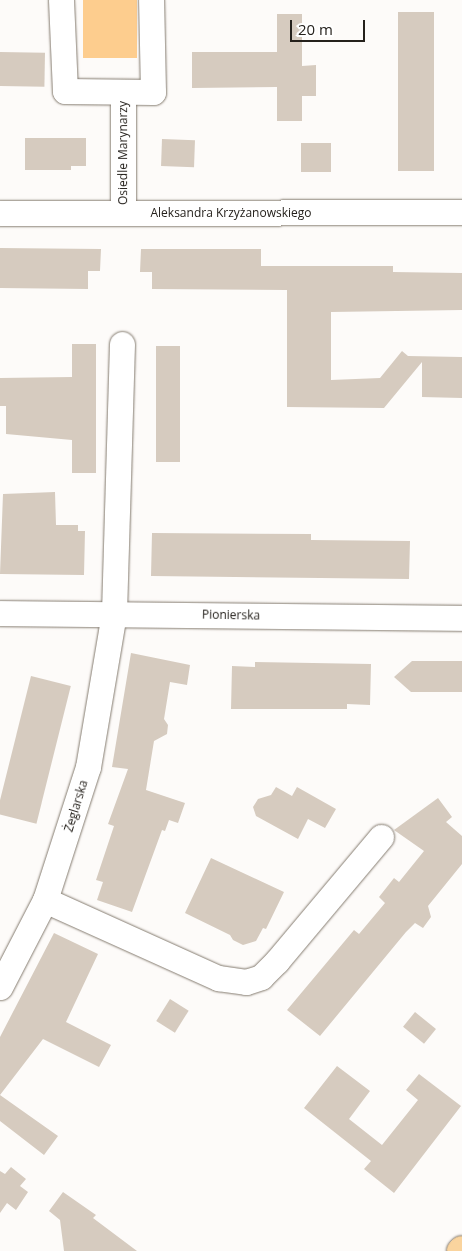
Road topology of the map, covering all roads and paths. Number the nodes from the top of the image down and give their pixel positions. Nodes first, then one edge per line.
1 (62, 0) edge
2 (151, 0) edge
3 (123, 92) junction
4 (462, 212) edge
5 (0, 213) edge
6 (123, 213) junction
7 (122, 344) dead end
8 (0, 613) edge
9 (114, 614) junction
10 (462, 618) edge
11 (381, 837) dead end
12 (44, 900) junction
13 (0, 987) edge

1 - 3 street, Osiedle Marynarzy
2 - 3 street, Osiedle Marynarzy
3 - 6 street, Osiedle Marynarzy
4 - 6 street, Aleksandra Krzyżanowskiego
5 - 6 street, Aleksandra Krzyżanowskiego
7 - 9 street, Żeglarska
8 - 9 street, Pionierska
9 - 10 street, Pionierska
9 - 12 street, Żeglarska
11 - 12 street
12 - 13 street, Żeglarska

